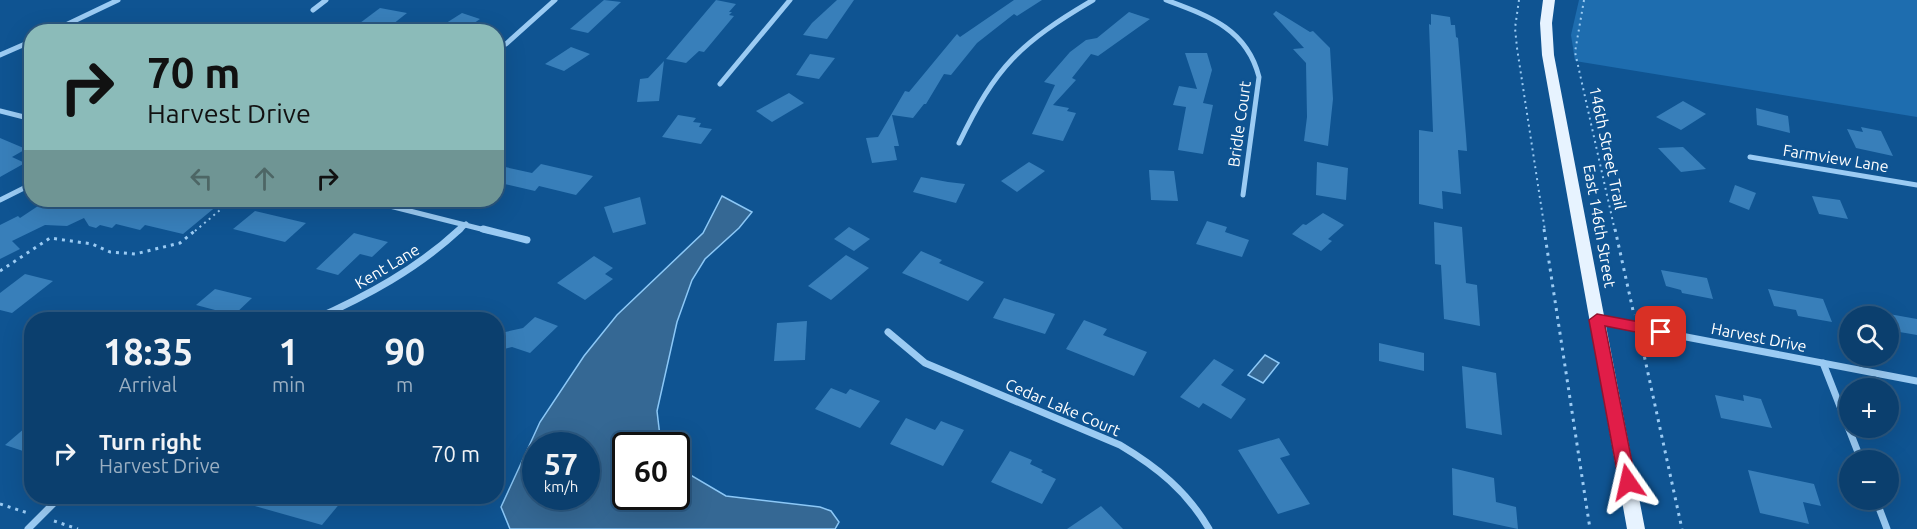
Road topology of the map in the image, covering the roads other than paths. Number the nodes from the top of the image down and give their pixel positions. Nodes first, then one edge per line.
1 (118, 0) edge
2 (326, 0) edge
3 (555, 0) edge
4 (790, 0) edge
5 (1093, 0) edge
6 (1166, 0) edge
7 (1549, 0) edge
8 (313, 10) dead end
9 (68, 24) edge
10 (24, 44) edge
11 (506, 44) dead end
12 (0, 55) edge
13 (720, 84) dead end
14 (0, 111) edge
15 (24, 117) edge
16 (959, 143) dead end
17 (1750, 157) dead end
18 (1917, 185) edge
19 (24, 188) edge
20 (1243, 195) dead end
21 (0, 200) edge
22 (395, 207) edge
23 (466, 224) junction
24 (527, 240) dead end
25 (331, 312) edge
26 (1597, 320) junction
27 (888, 332) dead end
28 (1823, 363) junction
29 (1917, 381) edge
30 (1857, 450) edge
31 (53, 504) edge
32 (1880, 510) edge
33 (28, 529) edge
34 (1209, 529) edge
35 (1636, 529) edge
36 (1887, 529) edge

1 - 9 street
2 - 8 street
3 - 11 street
4 - 13 street
5 - 16 street
6 - 20 street, Bridle Court
7 - 26 main road, East 146th Street
10 - 12 street
14 - 15 street
17 - 18 street, Farmview Lane
19 - 21 street
22 - 23 street
23 - 24 street
23 - 25 street, Kent Lane
26 - 28 street, Harvest Drive
26 - 35 main road, East 146th Street
27 - 34 street, Cedar Lake Court
28 - 29 street, Harvest Drive
28 - 30 street
31 - 33 street
32 - 36 street

